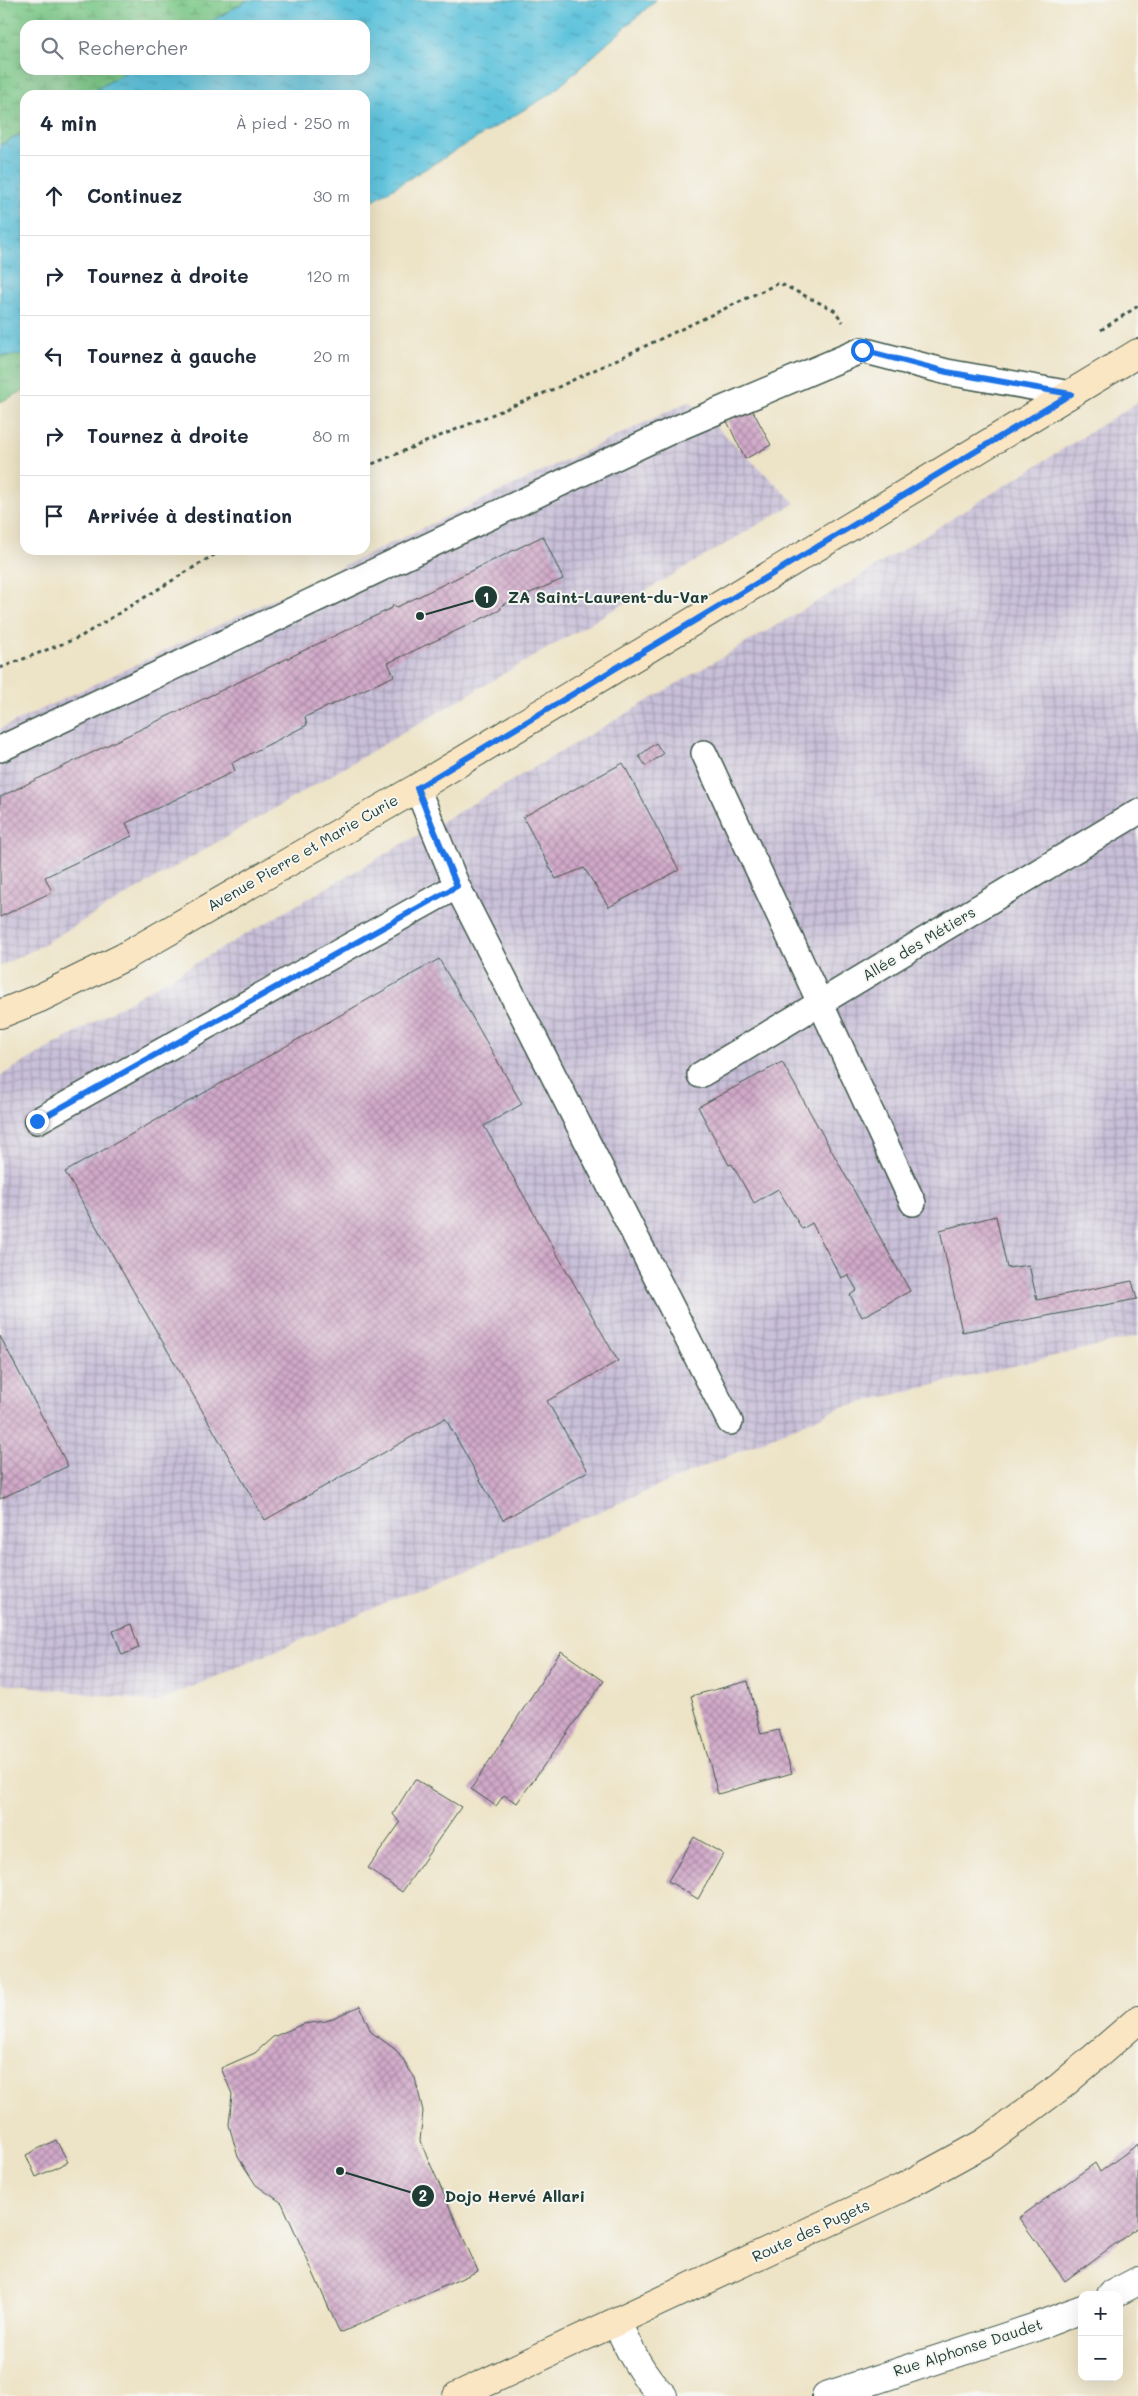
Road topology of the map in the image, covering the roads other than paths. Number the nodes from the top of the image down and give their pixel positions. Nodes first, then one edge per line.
1 (1138, 354) edge
2 (1071, 394) junction
3 (0, 749) edge
4 (704, 753) dead end
5 (417, 788) junction
6 (1138, 812) edge
7 (457, 886) junction
8 (820, 1003) junction
9 (0, 1014) edge
10 (700, 1075) dead end
11 (37, 1121) dead end
12 (913, 1203) dead end
13 (730, 1422) dead end
14 (1138, 2020) edge
15 (1138, 2281) edge
16 (1119, 2291) edge
17 (1078, 2311) edge
18 (617, 2322) junction
19 (457, 2396) edge
20 (663, 2396) edge
21 (826, 2396) edge

1 - 2 main road, Avenue Pierre et Marie Curie
2 - 3 lane
2 - 5 main road, Avenue Pierre et Marie Curie
4 - 8 lane
5 - 7 lane
5 - 9 main road, Avenue Pierre et Marie Curie
6 - 8 lane, Allée des Métiers
7 - 11 lane
7 - 13 lane
8 - 10 lane, Allée des Métiers
8 - 12 lane
14 - 18 main road, Route des Pugets
15 - 16 street
17 - 21 street, Rue Alphonse Daudet
18 - 19 main road, Route des Pugets
18 - 20 street

